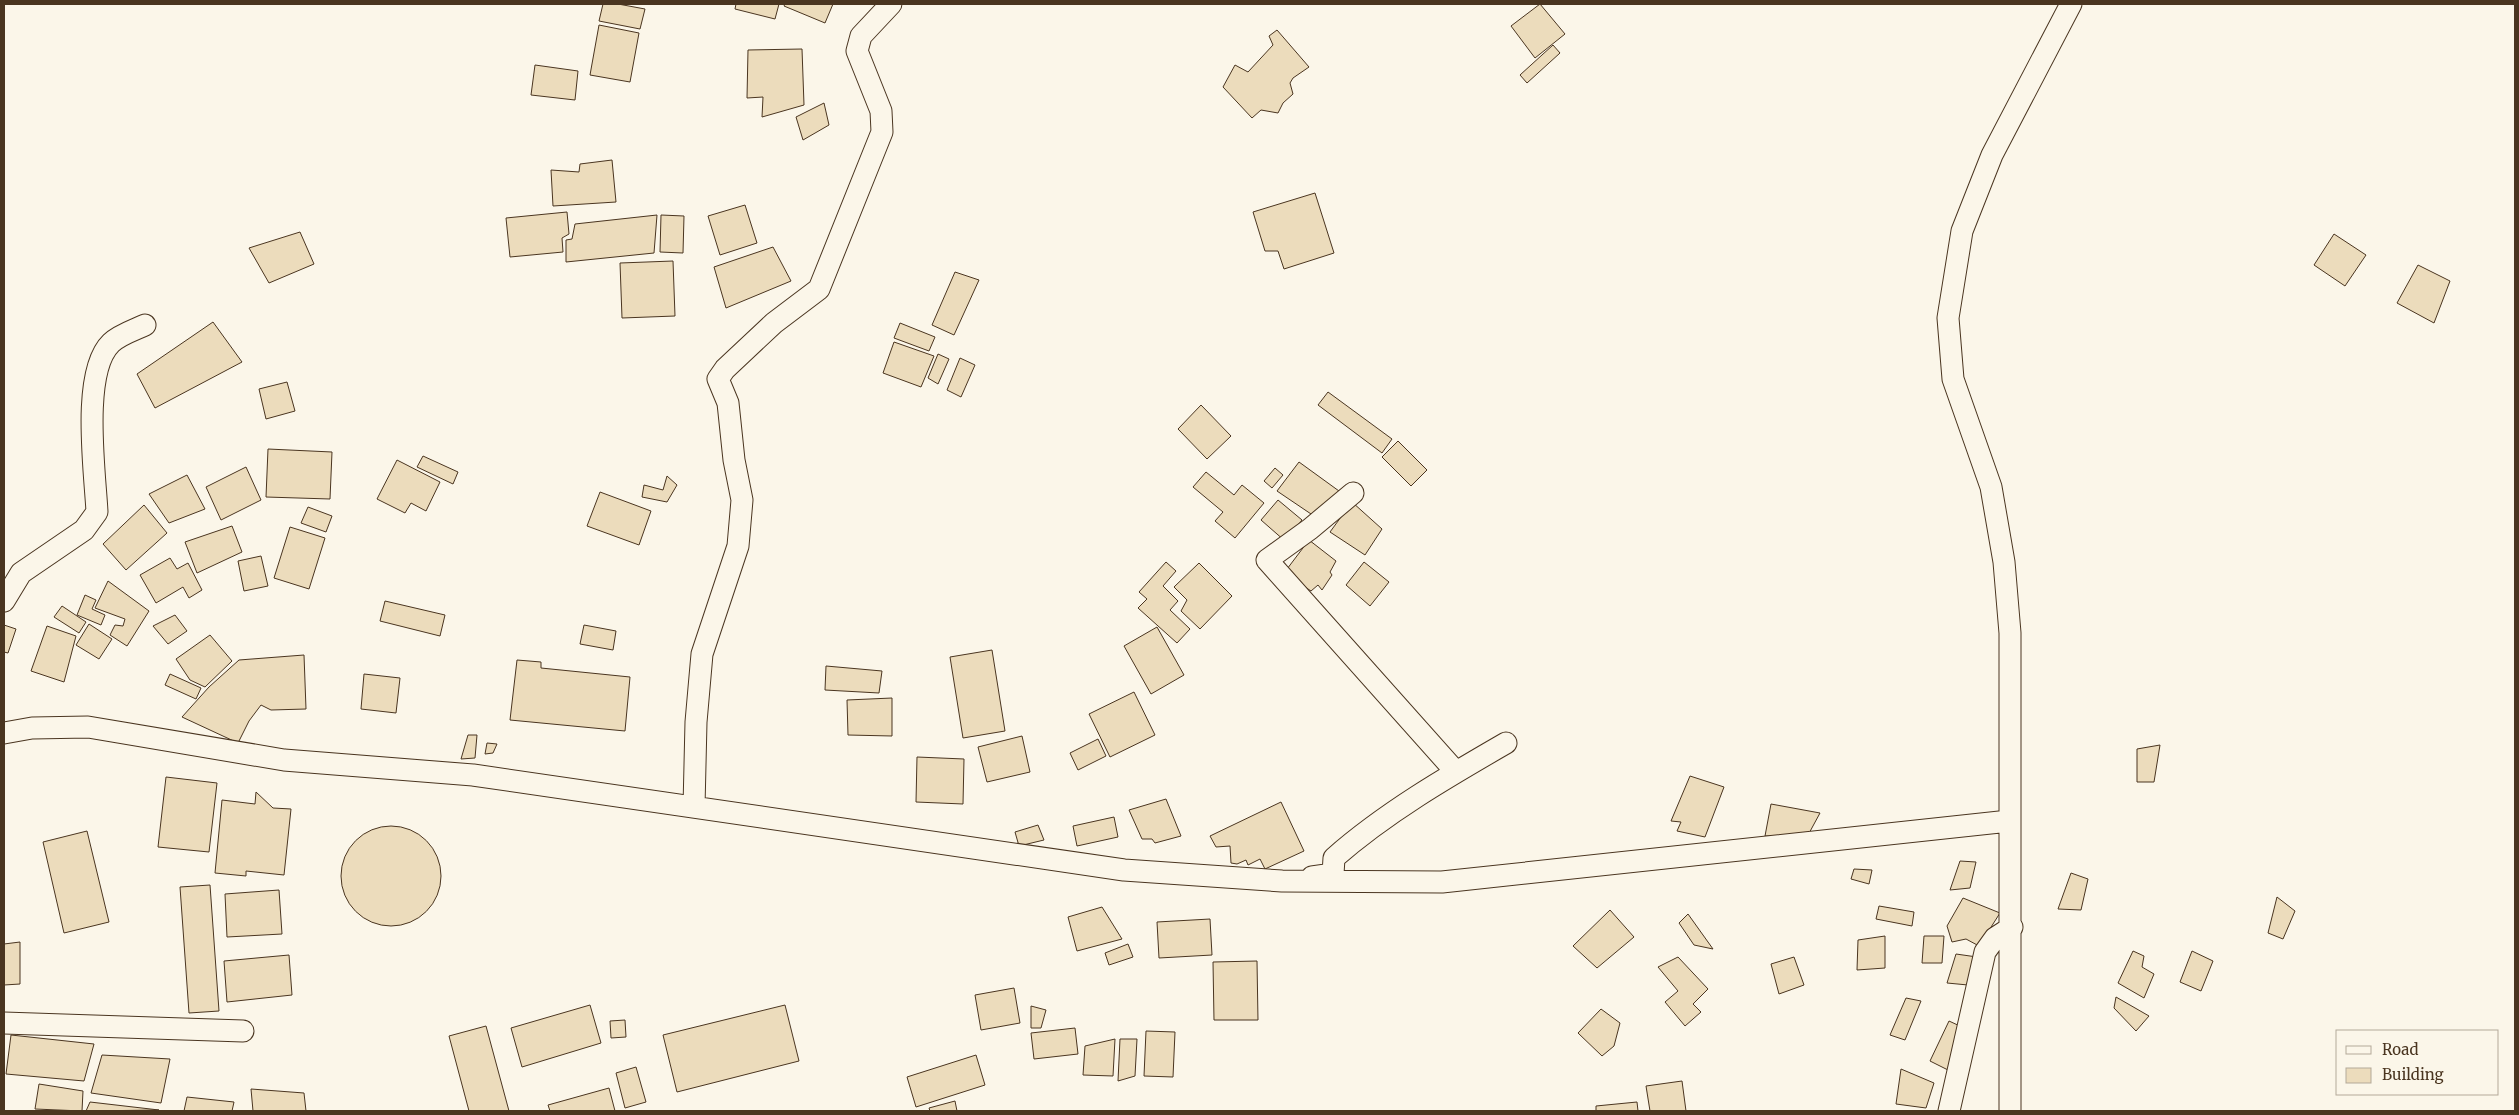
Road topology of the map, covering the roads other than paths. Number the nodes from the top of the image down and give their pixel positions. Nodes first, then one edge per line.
1 (891, 4) edge
2 (2070, 4) edge
3 (145, 325) dead end
4 (1353, 492) dead end
5 (4, 601) edge
6 (4, 733) edge
7 (1506, 743) dead end
8 (1456, 772) junction
9 (694, 807) junction
10 (2008, 821) junction
11 (1282, 881) junction
12 (2012, 927) junction
13 (4, 1023) edge
14 (243, 1031) dead end
15 (1948, 1111) edge
16 (2010, 1111) edge

1 - 9 street
2 - 10 street
3 - 5 street
4 - 8 street
6 - 9 street
7 - 8 street
8 - 11 street
9 - 11 street
10 - 11 street
10 - 12 street
12 - 15 street
12 - 16 street
13 - 14 street

